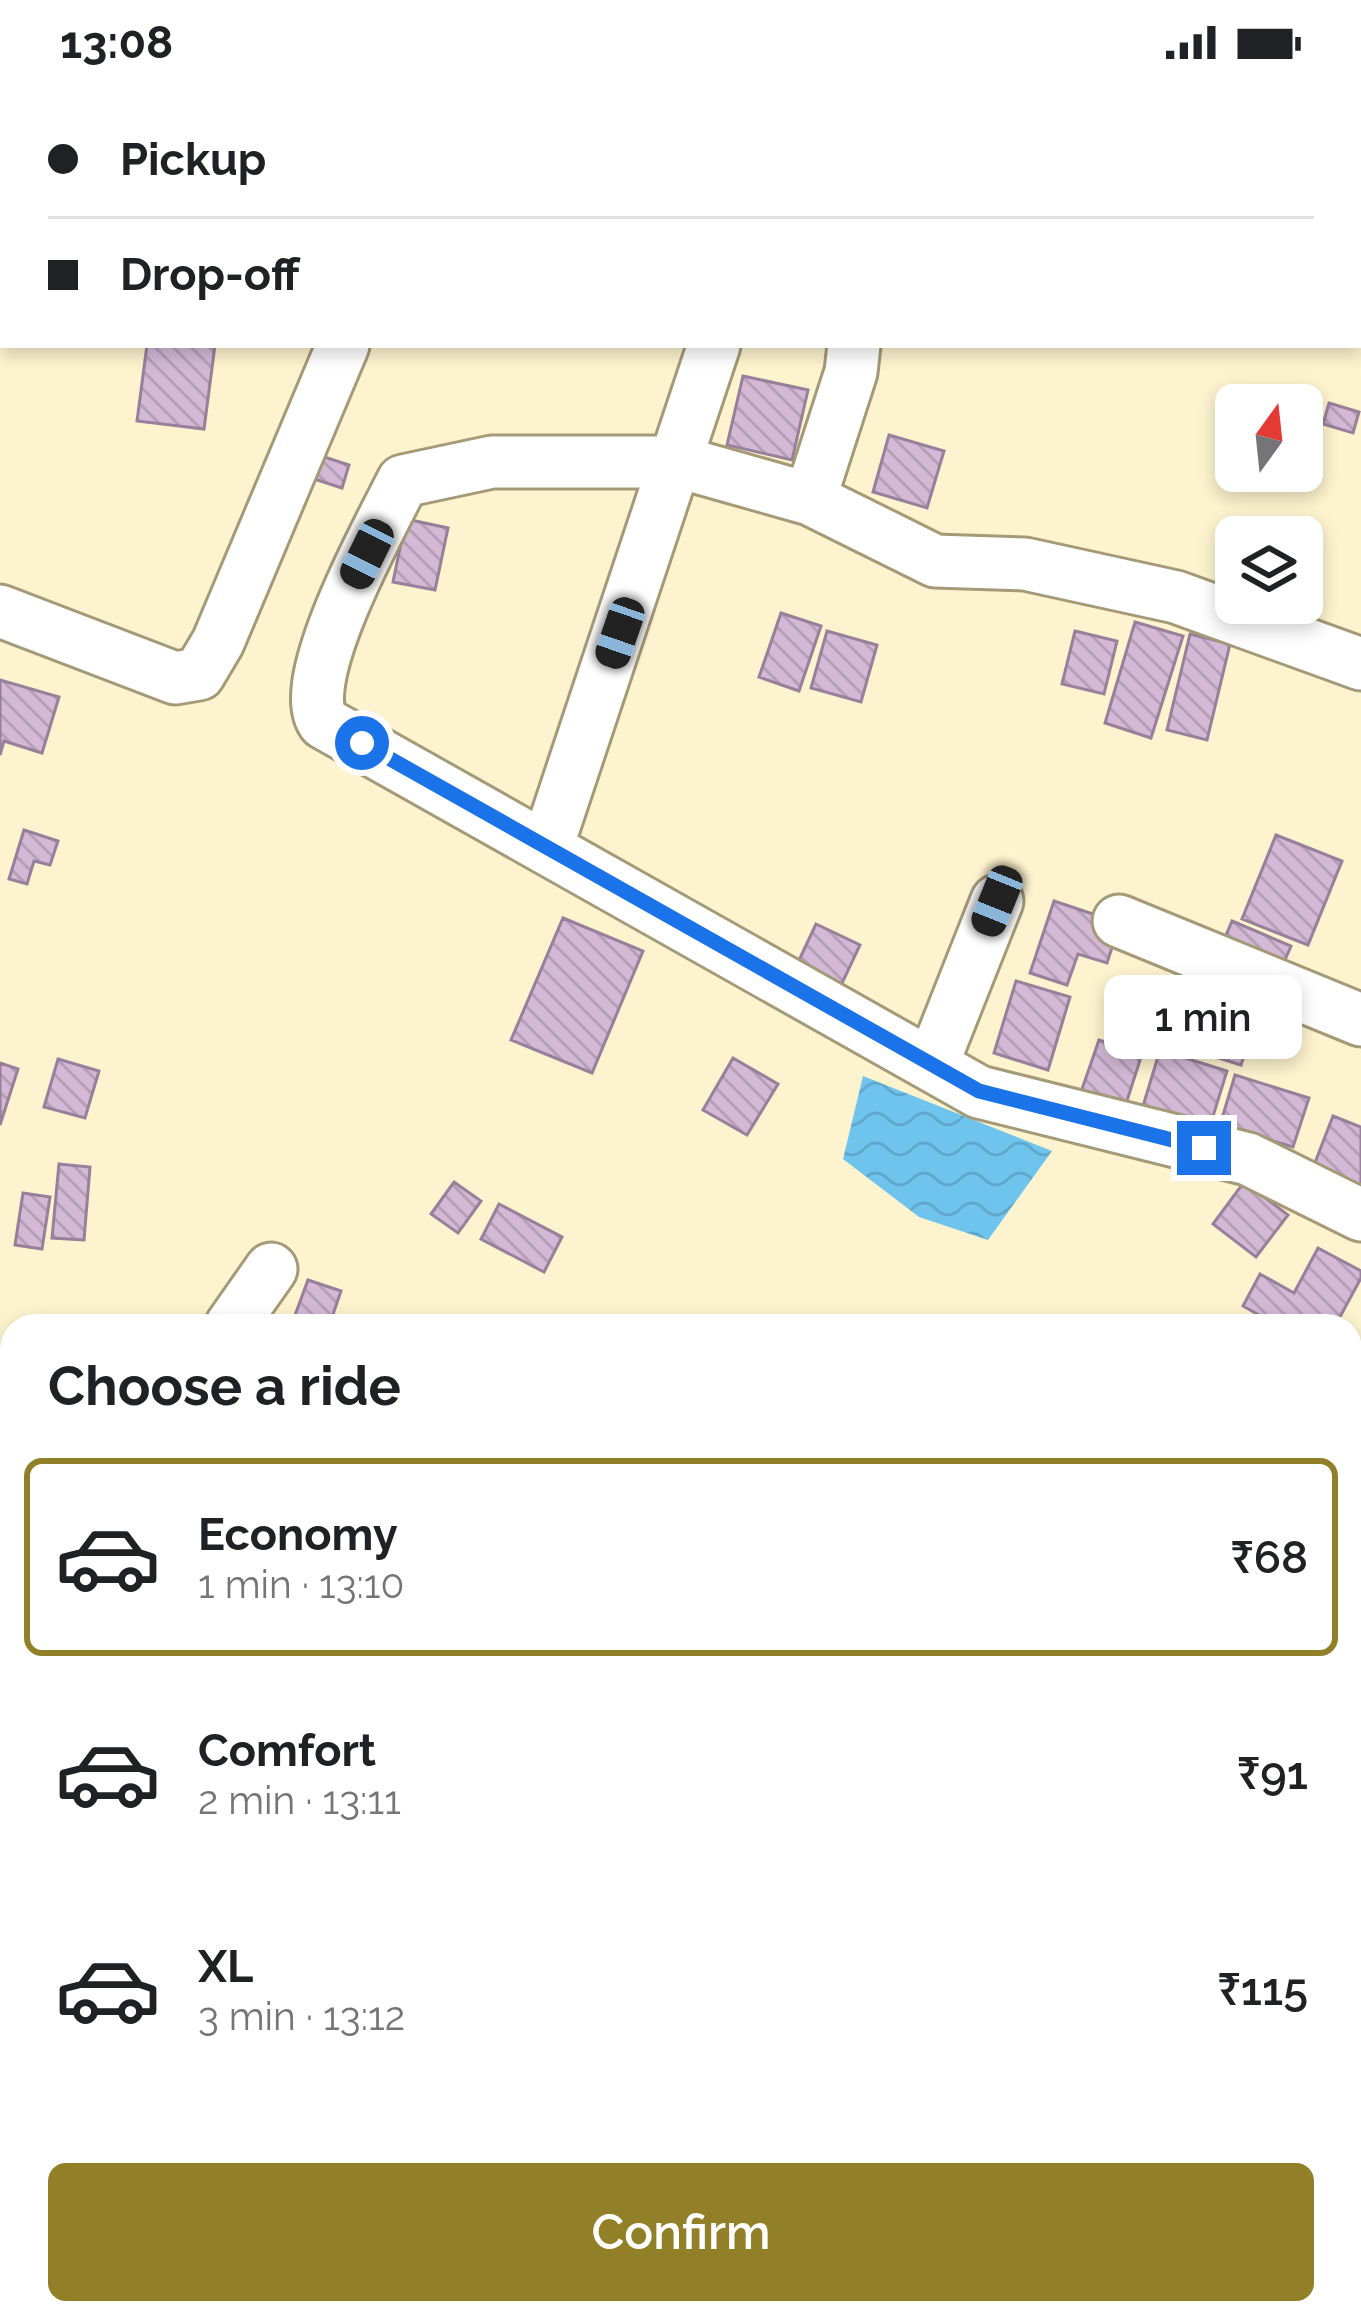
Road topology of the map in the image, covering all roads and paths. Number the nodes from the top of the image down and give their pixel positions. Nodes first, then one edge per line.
1 (342, 348) edge
2 (714, 348) edge
3 (854, 348) edge
4 (679, 462) junction
5 (810, 499) junction
6 (0, 611) edge
7 (1361, 664) edge
8 (547, 848) junction
9 (997, 901) dead end
10 (1119, 921) dead end
11 (1361, 1020) edge
12 (932, 1065) junction
13 (1361, 1215) edge
14 (272, 1269) dead end
15 (240, 1314) edge

1 - 6 street
2 - 4 street
3 - 5 street
4 - 5 street
4 - 8 street
4 - 8 street
5 - 7 street
8 - 12 street
9 - 12 street
10 - 11 street
12 - 13 street
14 - 15 street

